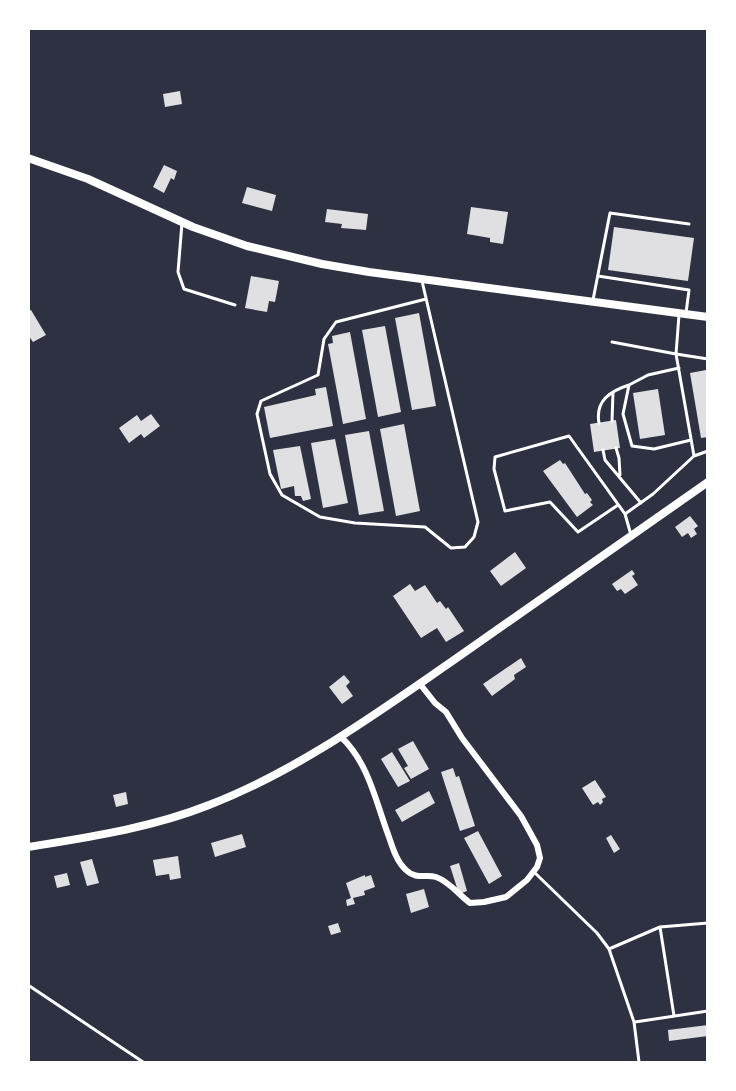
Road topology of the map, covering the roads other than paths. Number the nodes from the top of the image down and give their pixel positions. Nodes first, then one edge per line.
1 (28, 158) edge
2 (182, 222) junction
3 (689, 224) dead end
4 (598, 276) junction
5 (421, 279) junction
6 (426, 299) junction
7 (593, 302) junction
8 (235, 305) dead end
9 (683, 313) junction
10 (707, 316) edge
11 (612, 342) dead end
12 (676, 354) junction
13 (708, 359) edge
14 (679, 368) junction
15 (629, 385) junction
16 (614, 390) junction
17 (612, 421) dead end
18 (599, 423) dead end
19 (692, 440) junction
20 (616, 448) dead end
21 (603, 450) dead end
22 (708, 451) edge
23 (694, 456) junction
24 (620, 476) junction
25 (708, 482) edge
26 (641, 503) junction
27 (618, 505) junction
28 (625, 514) junction
29 (631, 535) junction
30 (420, 684) junction
31 (341, 737) junction
32 (28, 848) edge
33 (534, 872) junction
34 (708, 923) edge
35 (660, 927) junction
36 (609, 949) junction
37 (28, 985) edge
38 (708, 1011) edge
39 (674, 1016) junction
40 (634, 1022) junction
41 (143, 1062) edge
42 (639, 1062) edge

1 - 2 main road
2 - 5 main road
2 - 8 lane
3 - 4 lane
4 - 7 lane
4 - 9 lane
5 - 6 lane
5 - 7 main road
6 - 6 lane
7 - 9 main road
9 - 10 main road
9 - 12 lane
11 - 12 lane
12 - 13 lane
12 - 14 lane
14 - 15 lane
14 - 19 lane
15 - 16 lane
15 - 19 lane
16 - 17 lane
16 - 18 lane
19 - 23 lane
20 - 24 lane
21 - 24 lane
22 - 23 lane
23 - 26 lane
24 - 26 lane
25 - 29 main road
26 - 28 lane
27 - 27 lane
27 - 28 lane
28 - 29 lane
29 - 30 main road
30 - 31 main road
30 - 33 street
31 - 32 main road
31 - 33 street
33 - 36 lane
34 - 35 lane
35 - 36 lane
35 - 39 lane
36 - 40 lane
37 - 41 lane
38 - 39 lane
39 - 40 lane
40 - 42 lane

